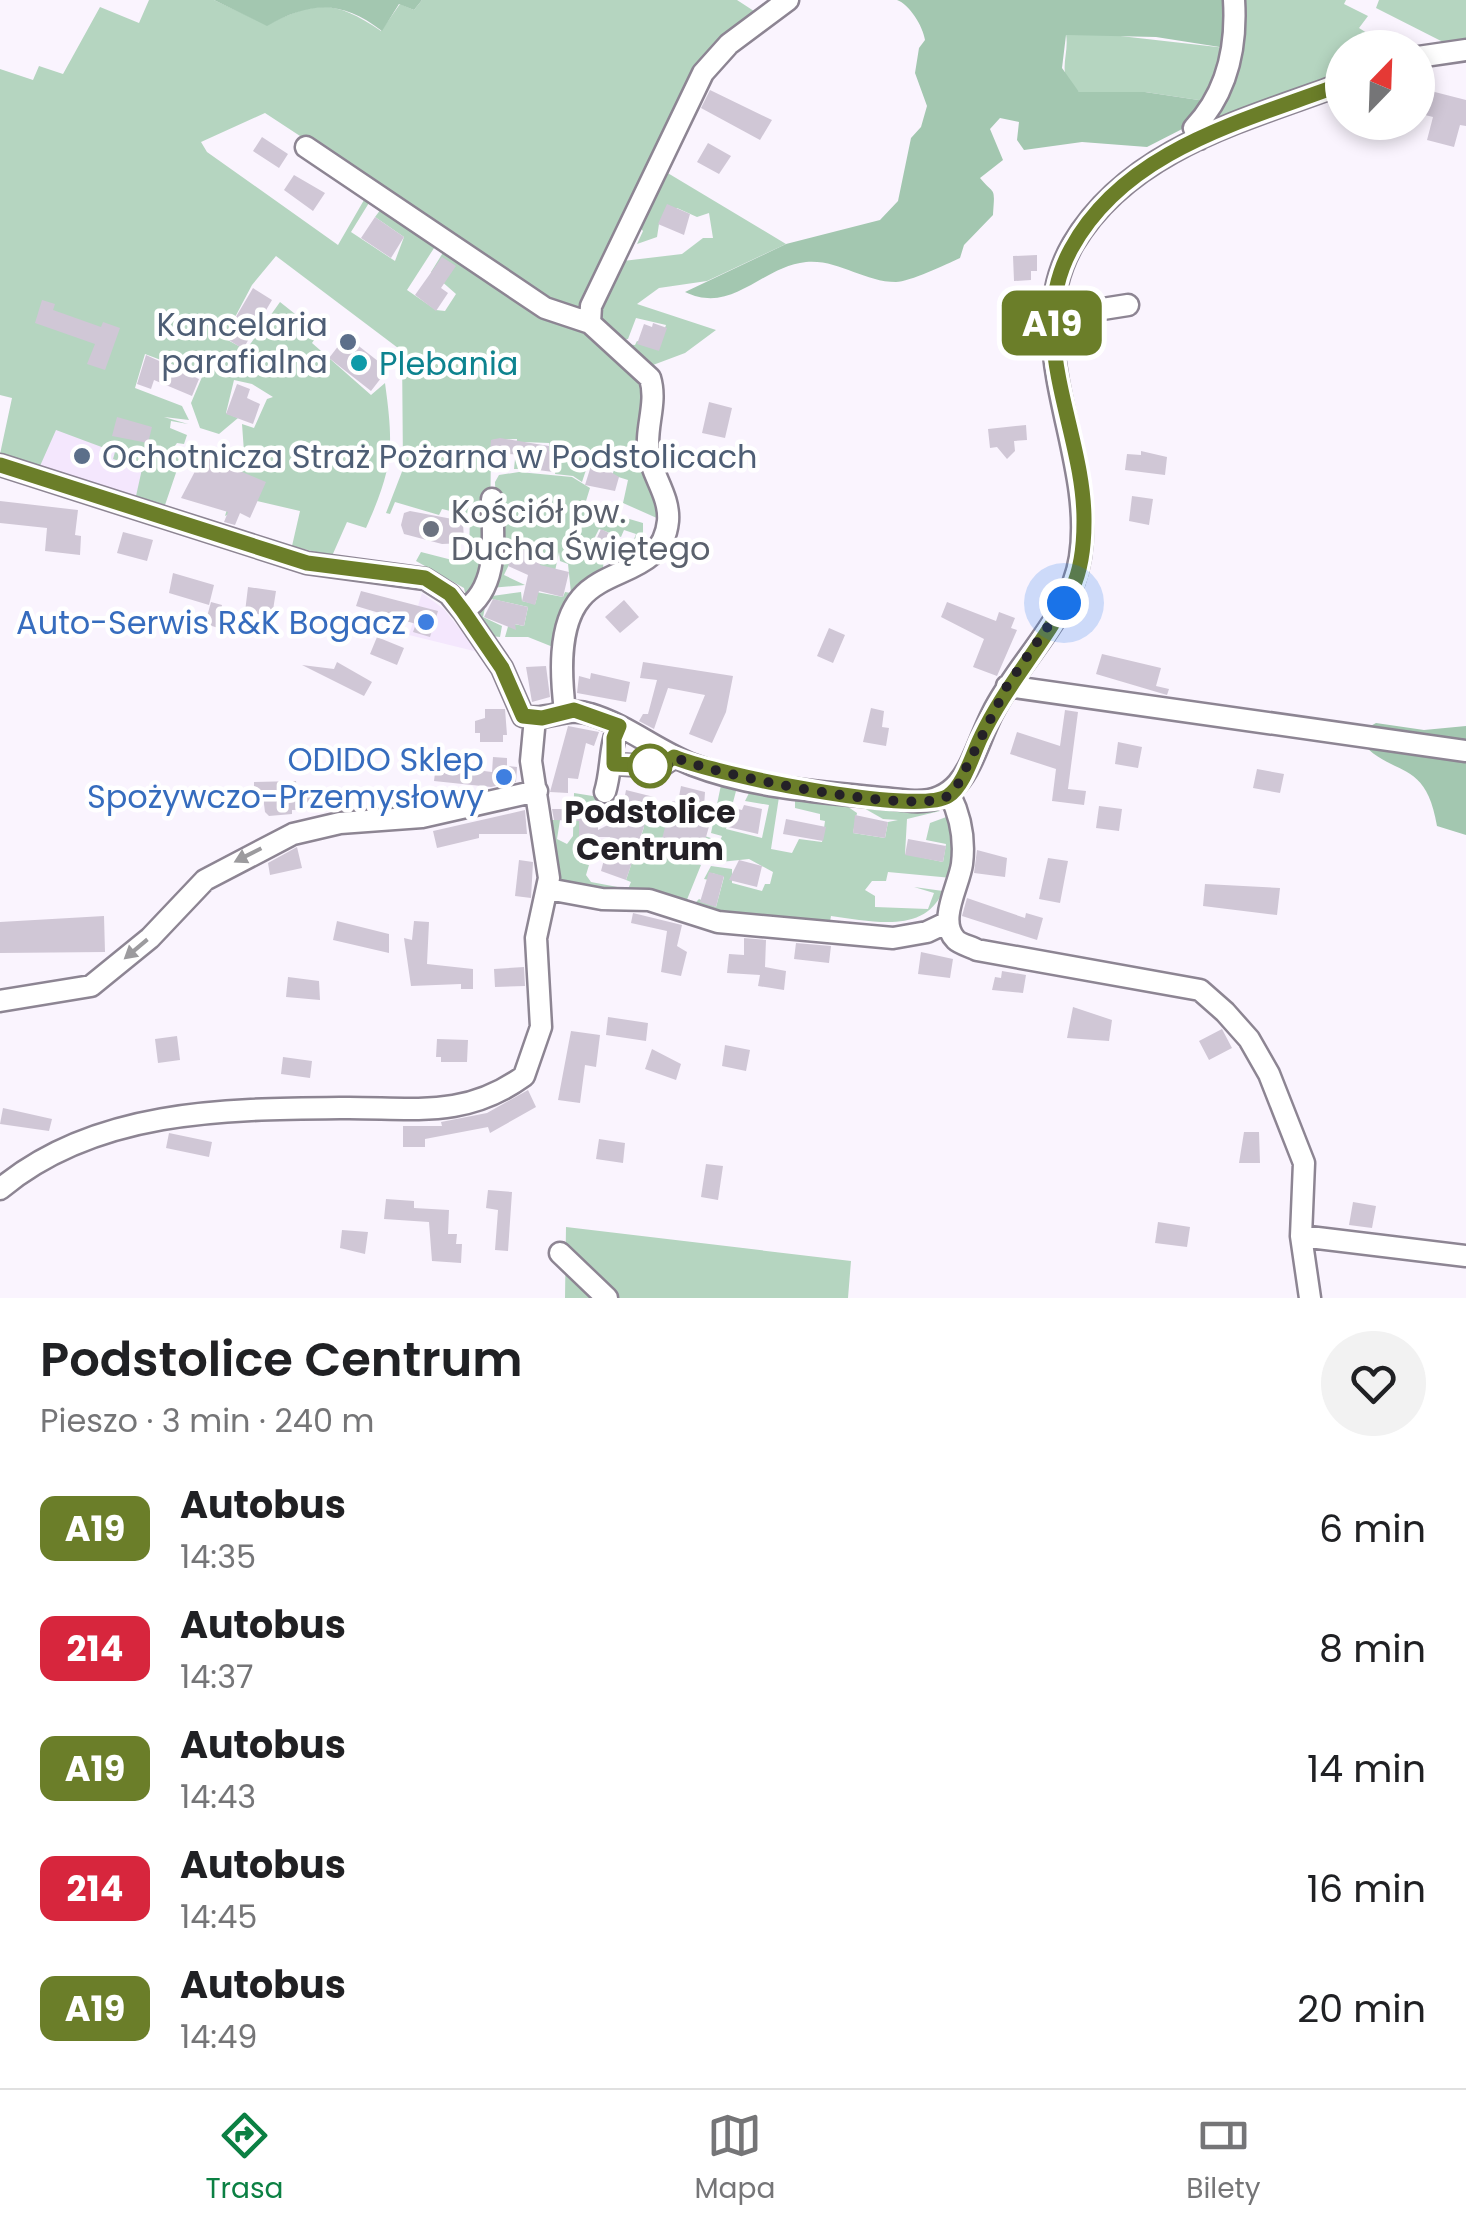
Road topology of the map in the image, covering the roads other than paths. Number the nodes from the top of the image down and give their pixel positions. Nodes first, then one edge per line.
1 (788, 0) edge
2 (1234, 0) edge
3 (1466, 50) edge
4 (1435, 55) edge
5 (1325, 90) edge
6 (1199, 138) junction
7 (306, 148) dead end
8 (1128, 305) dead end
9 (1052, 317) junction
10 (590, 324) junction
11 (0, 465) edge
12 (492, 499) dead end
13 (463, 611) junction
14 (1007, 686) junction
15 (565, 710) junction
16 (534, 718) junction
17 (619, 726) junction
18 (1466, 751) edge
19 (674, 757) junction
20 (614, 764) junction
21 (536, 791) junction
22 (605, 792) dead end
23 (950, 795) junction
24 (548, 889) junction
25 (948, 922) junction
26 (0, 1001) edge
27 (0, 1188) edge
28 (1301, 1236) junction
29 (560, 1253) dead end
30 (1466, 1256) edge
31 (608, 1298) edge
32 (1310, 1298) edge

1 - 10 street
2 - 6 street
3 - 4 street
5 - 6 street
6 - 9 street
7 - 10 street
8 - 9 street
9 - 14 street
10 - 15 street
11 - 13 street
12 - 13 street
13 - 16 street
14 - 18 street
14 - 23 street
15 - 16 street
15 - 17 street
16 - 21 street
17 - 19 street
17 - 20 street
19 - 20 street
19 - 23 street
20 - 22 street
21 - 24 street
21 -> 26 street
23 - 25 street
24 - 25 street
24 - 27 street
25 - 28 street
28 - 30 street
28 - 32 street
29 - 31 street

